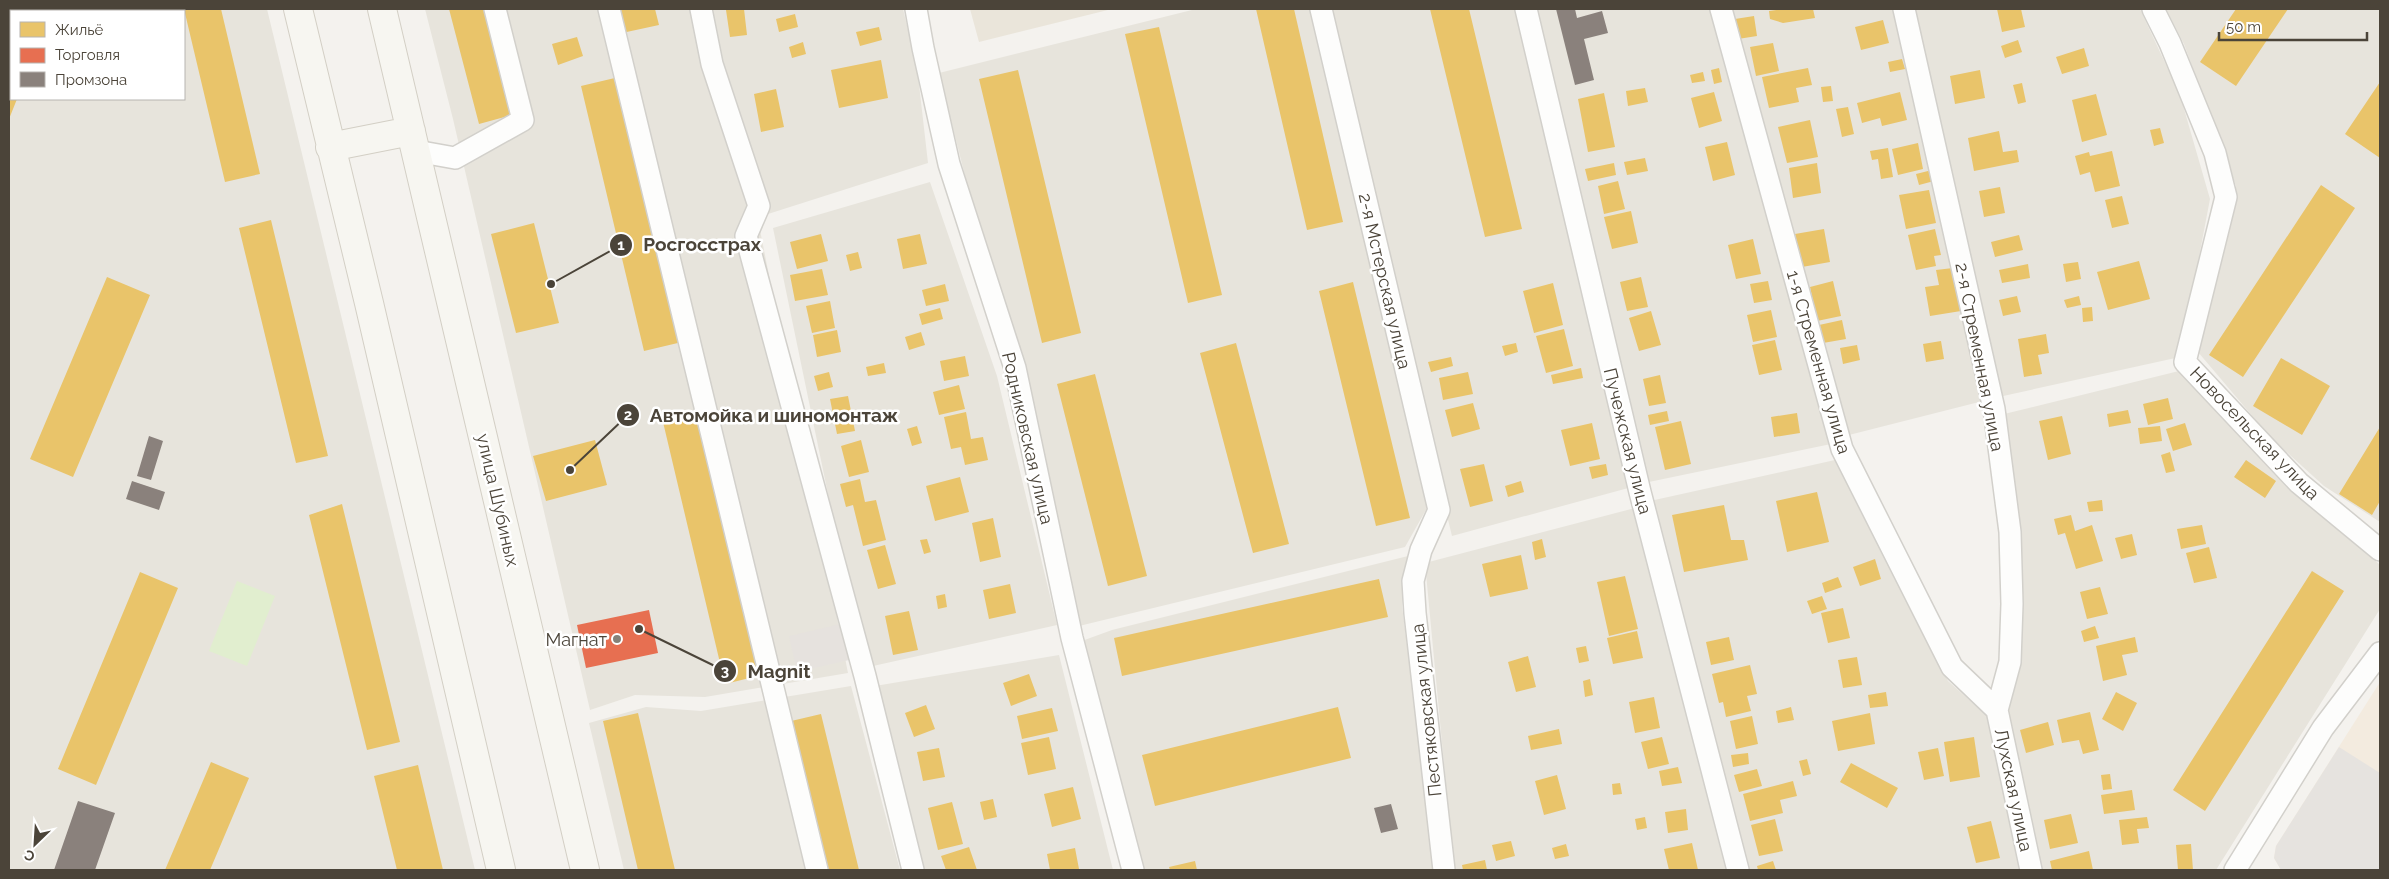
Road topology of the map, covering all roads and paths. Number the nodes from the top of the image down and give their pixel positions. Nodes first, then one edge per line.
1 (298, 9) edge
2 (382, 9) edge
3 (495, 9) edge
4 (609, 9) edge
5 (701, 9) edge
6 (916, 9) edge
7 (1321, 9) edge
8 (1526, 9) edge
9 (1721, 9) edge
10 (1904, 9) edge
11 (2152, 9) edge
12 (413, 141) junction
13 (330, 147) junction
14 (1421, 550) joint
15 (2380, 550) edge
16 (2380, 652) edge
17 (1997, 710) junction
18 (501, 870) edge
19 (585, 870) edge
20 (817, 870) edge
21 (913, 870) edge
22 (1133, 870) edge
23 (1444, 870) edge
24 (1738, 870) edge
25 (2031, 870) edge
26 (2235, 870) edge

1 - 13 main road
2 - 12 main road, улица Шубиных
3 - 12 street
4 - 20 street
5 - 21 street
6 - 22 street, Родниковская улица
7 - 14 street, 2-я Мстерская улица
8 - 24 street, Пучежская улица
9 - 17 street, 1-я Стременная улица
10 - 17 street, 2-я Стременная улица
11 - 15 street, Новосельская улица
12 - 13 main road
12 - 19 main road, улица Шубиных
13 - 18 main road
14 - 23 street, Пестяковская улица
16 - 26 street
17 - 25 street, Лухская улица

